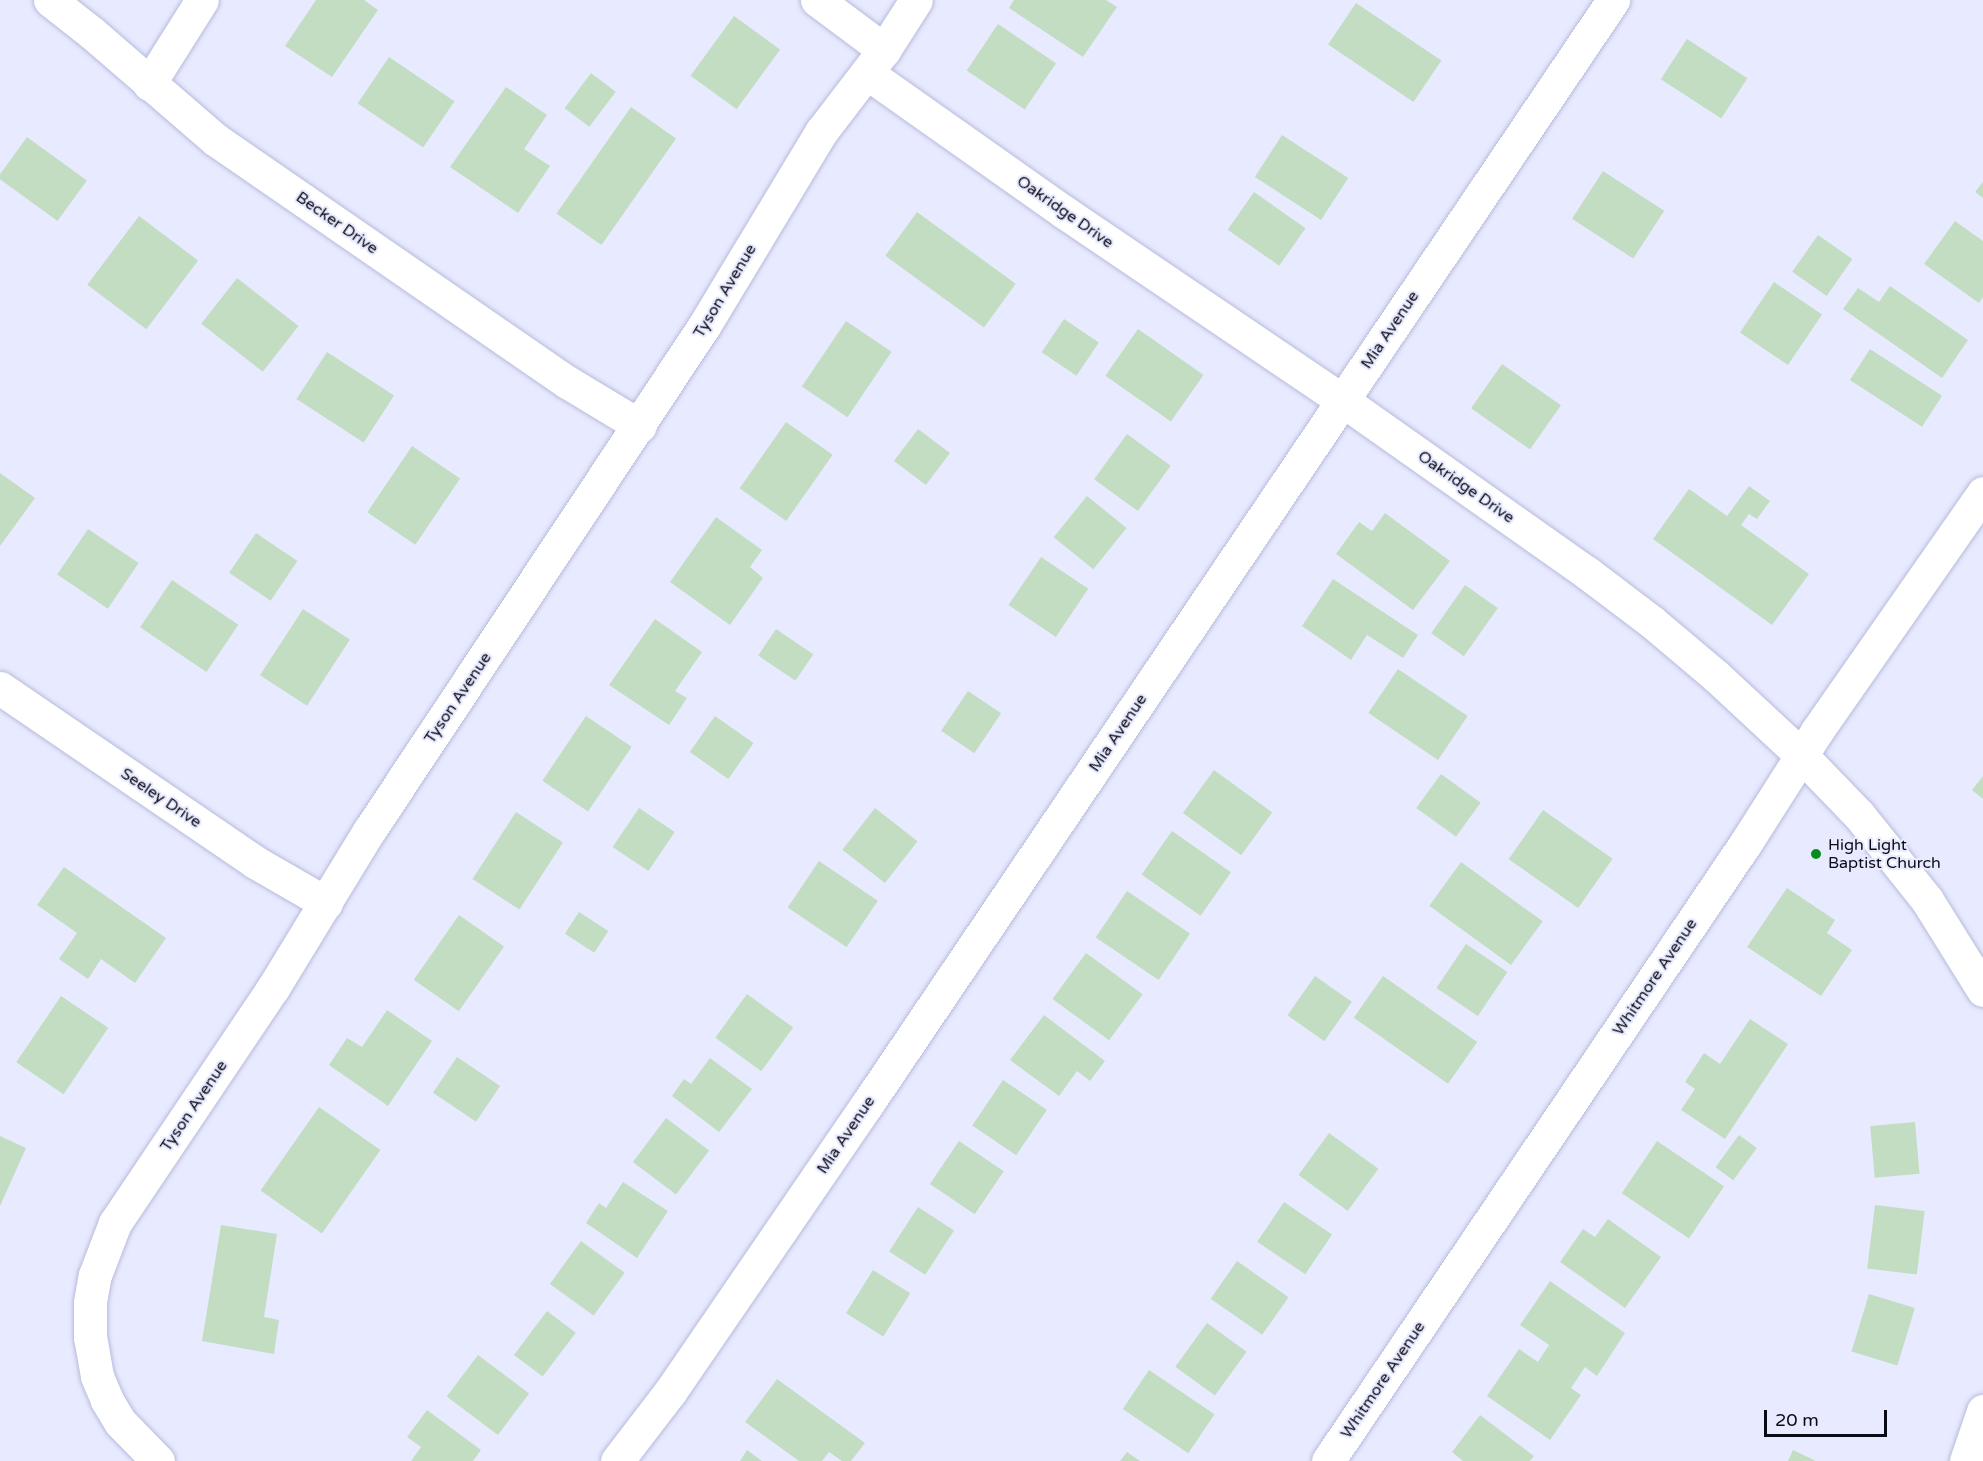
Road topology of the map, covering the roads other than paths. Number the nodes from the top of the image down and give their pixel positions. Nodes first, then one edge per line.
1 (50, 0) edge
2 (202, 0) edge
3 (817, 0) edge
4 (916, 0) edge
5 (1613, 0) edge
6 (875, 62) junction
7 (149, 84) junction
8 (1342, 400) junction
9 (640, 426) junction
10 (1983, 493) edge
11 (0, 688) edge
12 (1802, 756) junction
13 (326, 903) junction
14 (1983, 990) edge
15 (1983, 1411) edge
16 (158, 1461) edge
17 (617, 1461) edge
18 (1328, 1461) edge
19 (1966, 1461) edge

1 - 7 street, Becker Drive
2 - 7 street
3 - 6 street, Oakridge Drive
4 - 6 street, Tyson Avenue
5 - 8 street, Mia Avenue
6 - 8 street, Oakridge Drive
6 - 9 street, Tyson Avenue
7 - 9 street, Becker Drive
8 - 12 street, Oakridge Drive
8 - 17 street, Mia Avenue
9 - 13 street, Tyson Avenue
10 - 12 street, Whitmore Avenue
11 - 13 street, Seeley Drive
12 - 14 street, Oakridge Drive
12 - 18 street, Whitmore Avenue
13 - 16 street, Tyson Avenue
15 - 19 street

